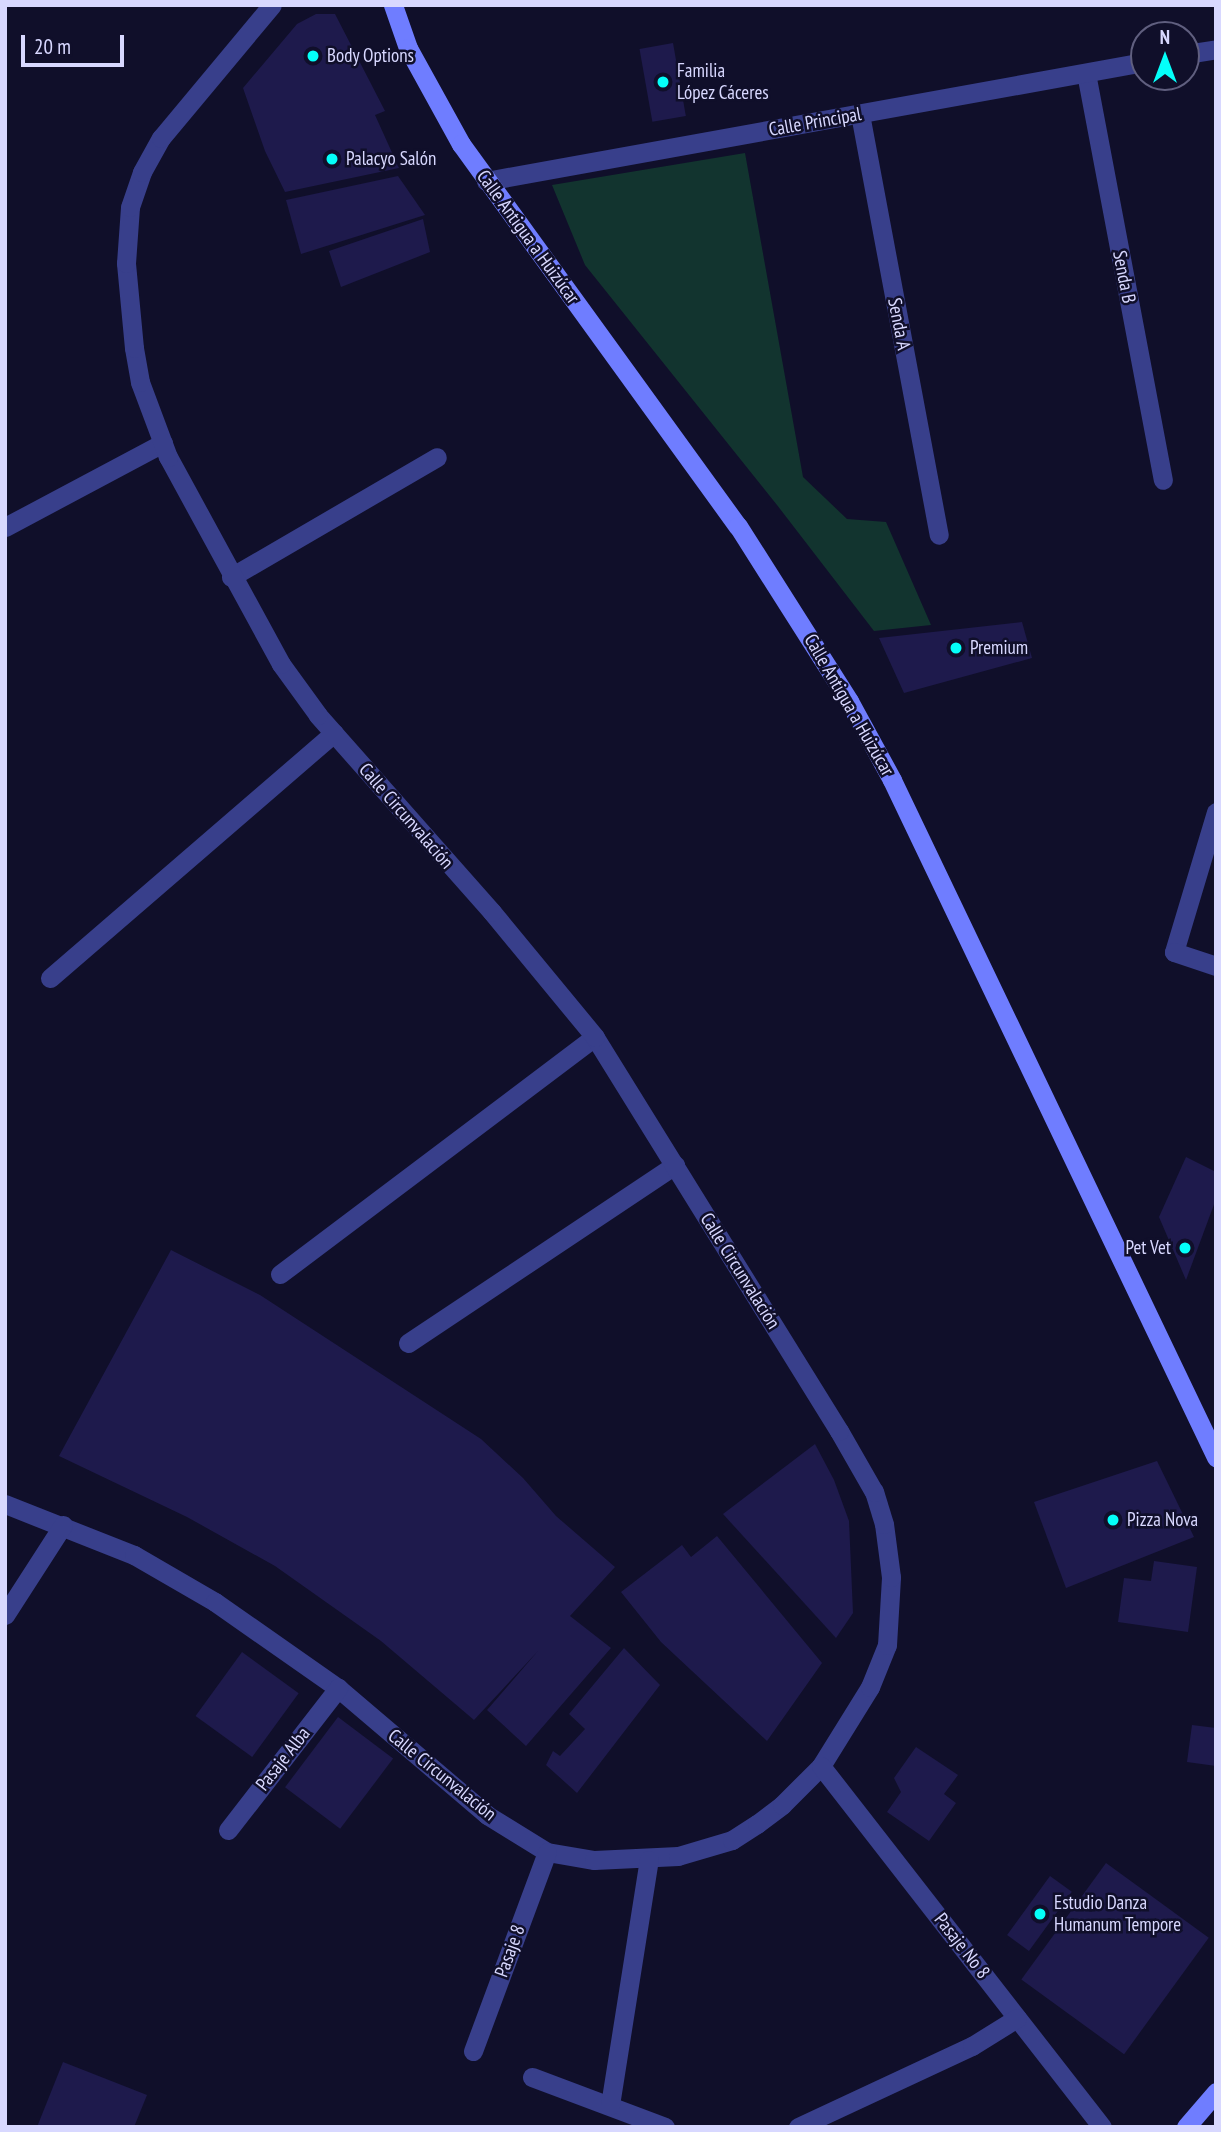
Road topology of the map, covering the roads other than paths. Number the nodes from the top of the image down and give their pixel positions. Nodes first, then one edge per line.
1 (272, 5) edge
2 (393, 5) edge
3 (1130, 65) edge
4 (1086, 73) junction
5 (860, 114) junction
6 (486, 181) junction
7 (163, 443) junction
8 (437, 457) dead end
9 (1163, 480) dead end
10 (5, 527) edge
11 (939, 535) dead end
12 (231, 577) junction
13 (334, 733) junction
14 (1216, 812) edge
15 (1216, 966) edge
16 (50, 978) dead end
17 (596, 1037) junction
18 (675, 1165) junction
19 (280, 1274) dead end
20 (408, 1343) dead end
21 (1216, 1457) edge
22 (5, 1504) edge
23 (63, 1525) junction
24 (5, 1615) edge
25 (338, 1688) junction
26 (821, 1766) junction
27 (228, 1830) dead end
28 (547, 1852) junction
29 (649, 1860) junction
30 (1017, 2018) junction
31 (473, 2051) dead end
32 (532, 2077) dead end
33 (1216, 2092) edge
34 (610, 2105) junction
35 (665, 2127) edge
36 (798, 2127) edge
37 (1102, 2127) edge
38 (1186, 2127) edge

1 - 7 street, Calle Circunvalación
2 - 6 main road, Calle Antigua a Huizúcar
3 - 4 street, Calle Principal
4 - 5 street, Calle Principal
4 - 9 street, Senda B
5 - 6 street, Calle Principal
5 - 11 street, Senda A
6 - 21 main road, Calle Antigua a Huizúcar
7 - 10 street
7 - 12 street, Calle Circunvalación
8 - 12 street
12 - 13 street, Calle Circunvalación
13 - 16 street
13 - 17 street, Calle Circunvalación
14 - 15 street
17 - 18 street, Calle Circunvalación
17 - 19 street
18 - 20 street
18 - 26 street, Calle Circunvalación
22 - 23 street, Calle Circunvalación
23 - 24 street
23 - 25 street, Calle Circunvalación
25 - 27 street, Pasaje Alba
25 - 28 street, Calle Circunvalación
26 - 29 street, Calle Circunvalación
26 - 30 street, Pasaje No 8
28 - 29 street, Calle Circunvalación
28 - 31 street, Pasaje 8
29 - 34 street
30 - 36 street
30 - 37 street, Pasaje No 8
32 - 34 street
33 - 38 main road
34 - 35 street

